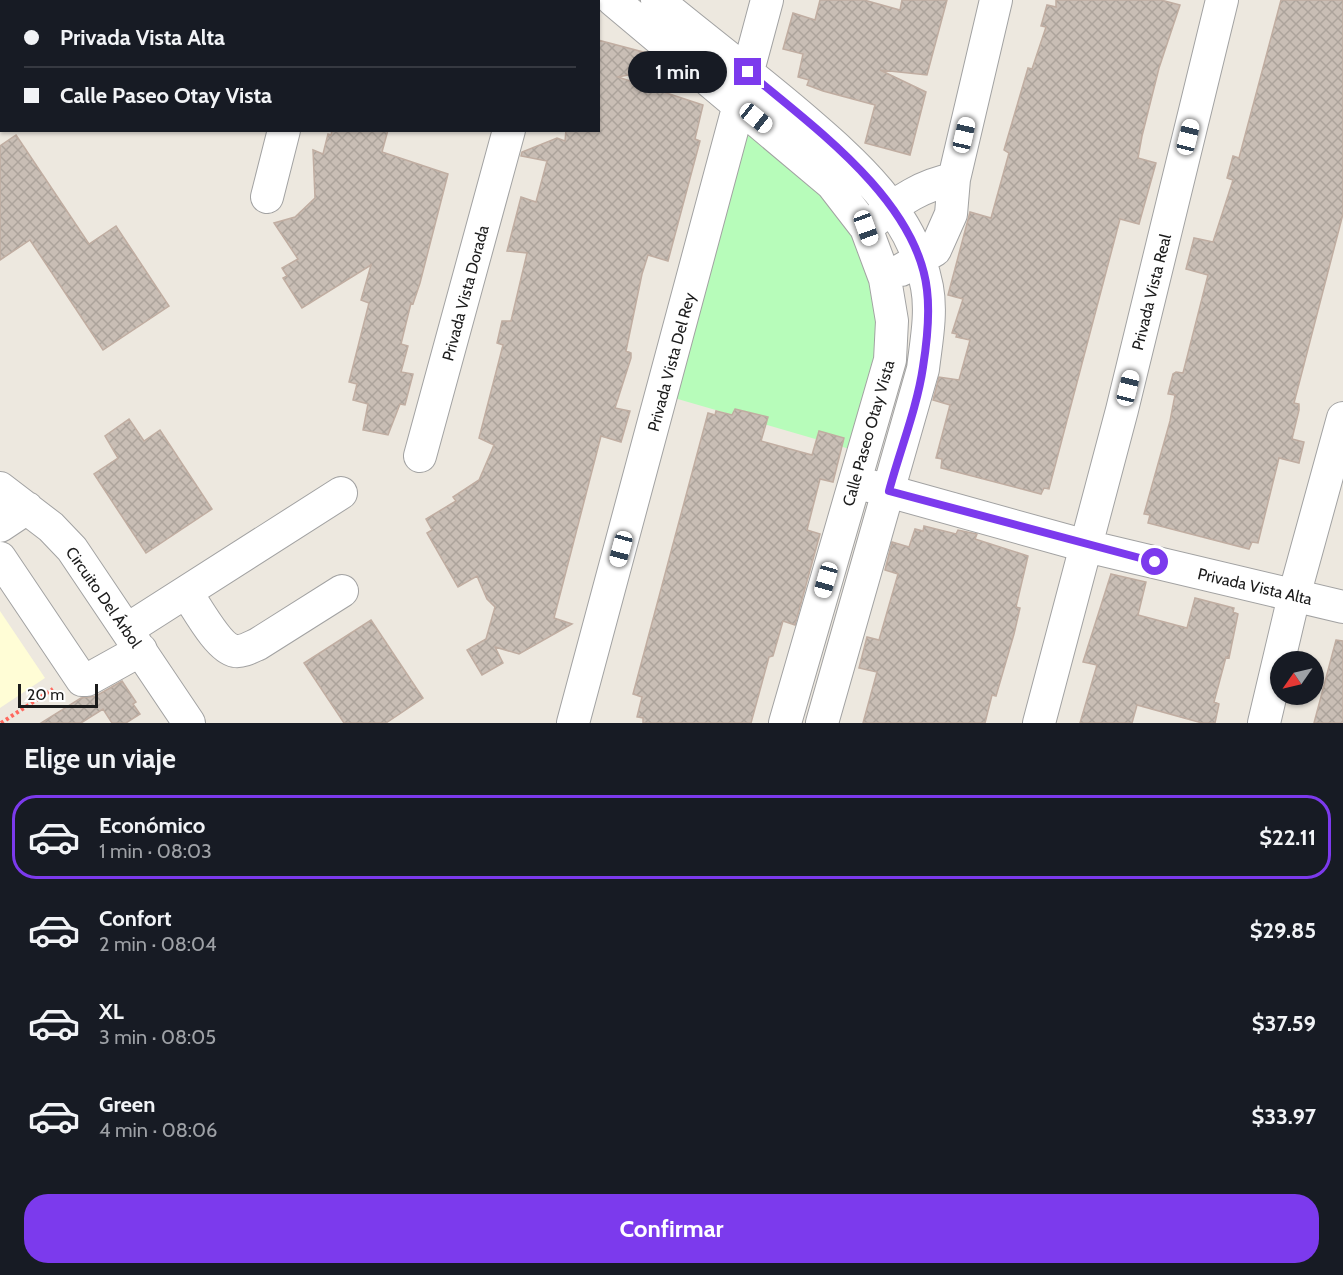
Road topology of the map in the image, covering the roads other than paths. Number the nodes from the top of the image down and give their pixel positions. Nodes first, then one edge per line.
1 (613, 0) edge
2 (657, 0) edge
3 (767, 0) edge
4 (996, 0) edge
5 (1222, 0) edge
6 (748, 72) junction
7 (740, 105) junction
8 (283, 132) edge
9 (508, 132) edge
10 (954, 180) junction
11 (267, 197) dead end
12 (891, 207) junction
13 (866, 228) junction
14 (919, 261) junction
15 (885, 279) junction
16 (1343, 418) edge
17 (420, 456) dead end
18 (854, 481) junction
19 (0, 488) edge
20 (889, 491) junction
21 (341, 493) dead end
22 (27, 508) junction
23 (0, 526) edge
24 (1086, 546) junction
25 (0, 558) edge
26 (342, 591) dead end
27 (186, 592) junction
28 (1294, 596) junction
29 (1343, 607) edge
30 (135, 639) junction
31 (189, 723) edge
32 (573, 723) edge
33 (785, 723) edge
34 (822, 723) edge
35 (1039, 723) edge
36 (1264, 723) edge

1 - 7 street, Calle Paseo Otay Vista
2 - 6 street
3 - 6 street, Privada Vista Del Rey
4 - 10 street
5 - 24 street, Privada Vista Real
6 - 7 street, Privada Vista Del Rey
6 - 12 street
7 - 13 street, Calle Paseo Otay Vista
7 - 32 street, Privada Vista Del Rey
8 - 11 street
9 - 17 street, Privada Vista Dorada
10 - 12 street
10 - 14 street
12 - 13 street
12 - 14 street
13 - 15 street, Calle Paseo Otay Vista
14 - 15 street
14 - 20 street
15 - 18 street, Calle Paseo Otay Vista
16 - 28 street
18 - 20 street, Privada Vista Alta
18 - 33 street, Calle Paseo Otay Vista
19 - 22 street, Circuito Del Árbol
20 - 24 street, Privada Vista Alta
20 - 34 street
21 - 27 street
22 - 23 street
22 - 30 street, Circuito Del Árbol
24 - 28 street, Privada Vista Alta
24 - 35 street, Privada Vista Real
25 - 30 street
26 - 27 street
27 - 30 street
28 - 29 street, Privada Vista Alta
28 - 36 street
30 - 31 street, Circuito Del Árbol

